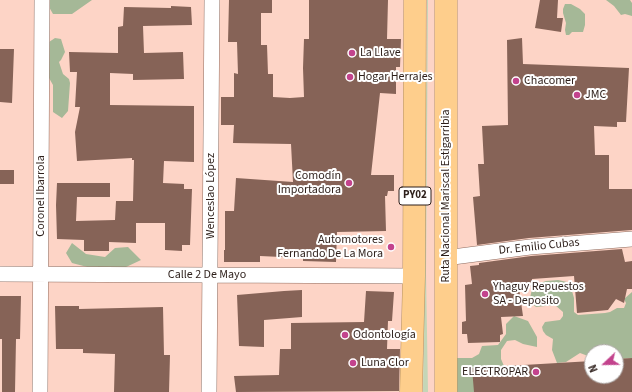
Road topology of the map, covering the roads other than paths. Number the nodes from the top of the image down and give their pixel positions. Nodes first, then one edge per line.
1 (42, 0) edge
2 (212, 0) edge
3 (415, 0) edge
4 (446, 0) edge
5 (632, 239) edge
6 (445, 258) junction
7 (0, 274) edge
8 (41, 274) junction
9 (211, 275) junction
10 (414, 276) junction
11 (40, 392) edge
12 (209, 392) edge
13 (411, 392) edge
14 (446, 392) edge

1 - 8 street, Coronel Ibarrola
2 - 9 street, Wenceslao López
3 - 10 highway, PY02
4 - 6 highway, Ruta Nacional Mariscal Estigarribia / PY02
5 - 6 street, Dr. Emilio Cubas
6 - 14 highway, Ruta Nacional Mariscal Estigarribia / PY02
7 - 8 street, Calle 2 De Mayo
8 - 9 street, Calle 2 De Mayo
8 - 11 street, Coronel Ibarrola
9 - 10 street, Calle 2 De Mayo
9 - 12 street, Wenceslao López
10 - 13 highway, PY02

